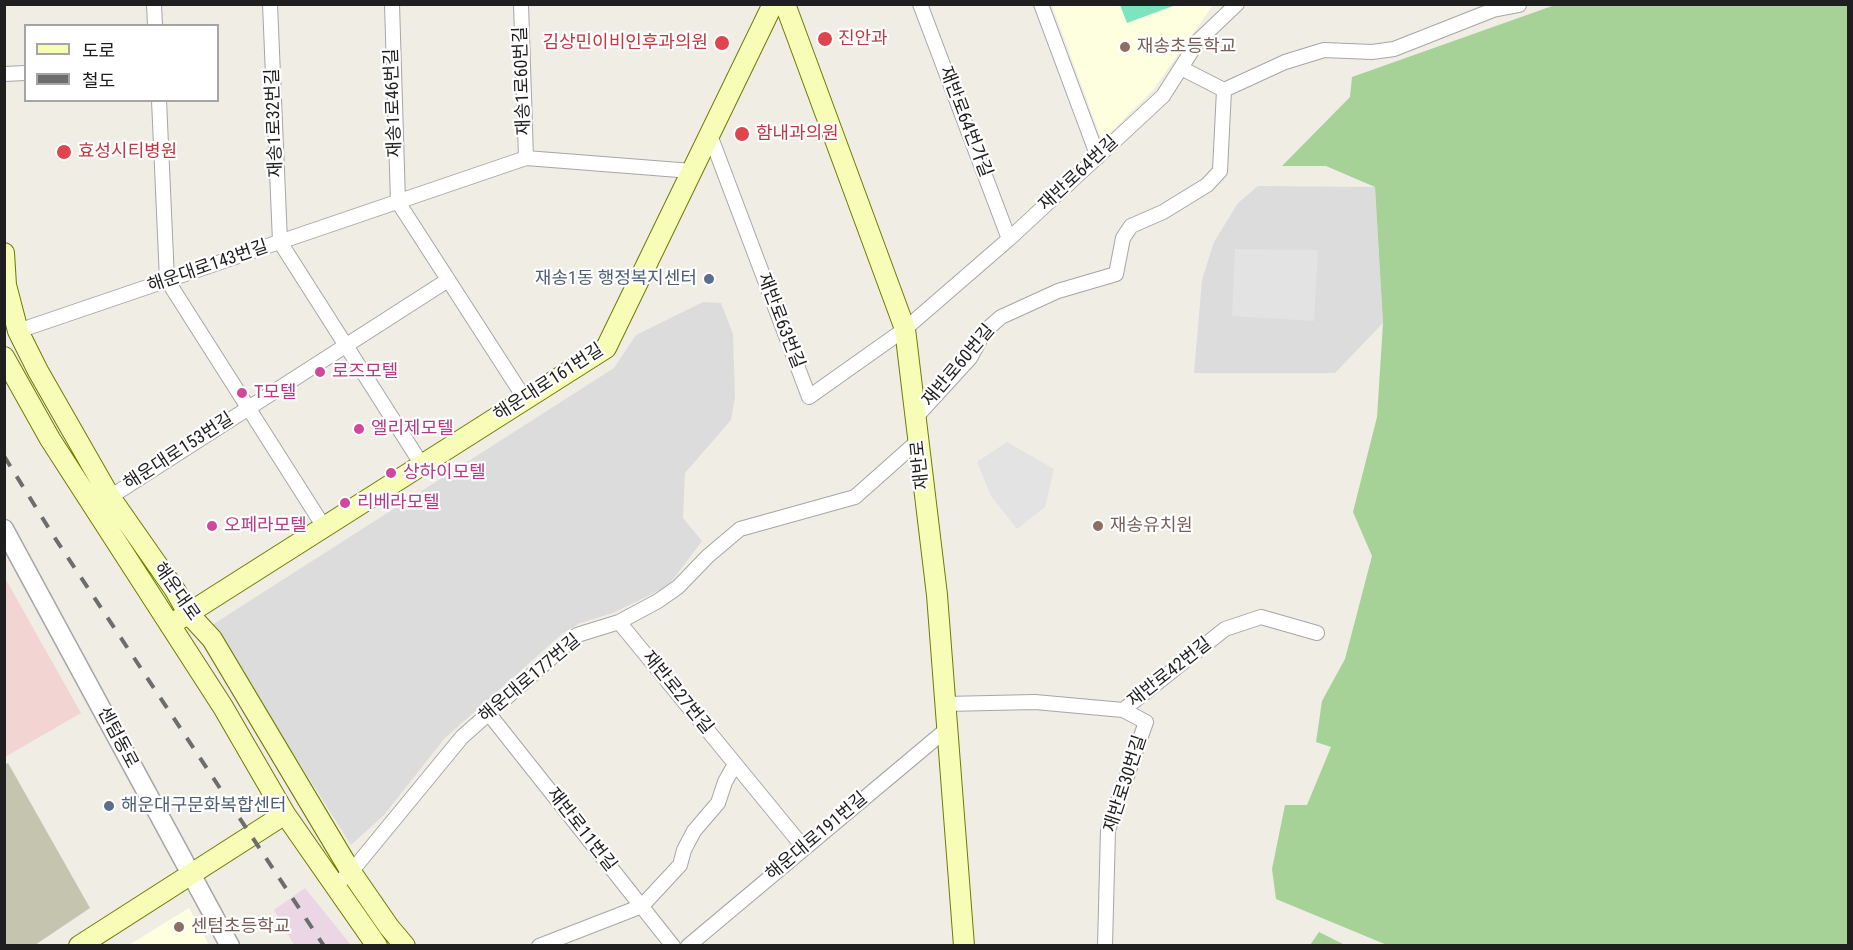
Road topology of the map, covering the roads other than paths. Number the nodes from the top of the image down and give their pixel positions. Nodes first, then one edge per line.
1 (154, 4) edge
2 (270, 4) edge
3 (392, 4) edge
4 (521, 4) edge
5 (773, 4) edge
6 (785, 4) edge
7 (920, 4) edge
8 (1041, 4) edge
9 (1237, 4) edge
10 (1519, 5) edge
11 (155, 24) edge
12 (1181, 68) junction
13 (24, 73) edge
14 (4, 74) edge
15 (1224, 90) junction
16 (159, 102) edge
17 (710, 135) junction
18 (1098, 157) junction
19 (526, 158) junction
20 (692, 171) junction
21 (398, 202) junction
22 (1009, 239) junction
23 (280, 242) junction
24 (4, 253) edge
25 (167, 280) junction
26 (448, 280) junction
27 (5, 285) edge
28 (905, 329) junction
29 (18, 331) junction
30 (346, 345) junction
31 (4, 357) edge
32 (525, 399) junction
33 (249, 408) junction
34 (917, 416) junction
35 (918, 441) junction
36 (422, 465) junction
37 (110, 497) junction
38 (324, 527) junction
39 (4, 529) edge
40 (188, 613) junction
41 (619, 622) junction
42 (170, 625) junction
43 (1317, 633) dead end
44 (945, 704) junction
45 (1123, 710) junction
46 (489, 714) junction
47 (946, 729) junction
48 (735, 764) junction
49 (285, 814) junction
50 (804, 848) junction
51 (351, 872) junction
52 (191, 875) junction
53 (334, 886) junction
54 (642, 906) junction
55 (79, 945) edge
56 (230, 945) edge
57 (377, 945) edge
58 (405, 945) edge
59 (539, 945) edge
60 (673, 945) edge
61 (688, 945) edge
62 (964, 945) edge
63 (1105, 945) edge

1 - 11 street
2 - 23 street, 재송1로32번길
3 - 21 street, 재송1로46번길
4 - 19 street, 재송1로60번길
5 - 17 main road, 해운대로161번길
6 - 28 main road, 재반로
7 - 22 street, 재반로64번가길
8 - 18 street
9 - 12 street, 재반로64번길
10 - 15 street
12 - 15 street
12 - 18 street, 재반로64번길
13 - 14 street
15 - 34 street, 재반로60번길
16 - 25 street
17 - 20 main road, 해운대로161번길
17 - 28 street, 재반로63번길
18 - 22 street, 재반로64번길
19 - 20 street, 해운대로143번길
19 - 21 street, 해운대로143번길
20 - 32 main road, 해운대로161번길
21 - 23 street, 해운대로143번길
21 - 26 street
22 - 28 street, 재반로64번길
23 - 25 street, 해운대로143번길
23 - 30 street
24 - 27 main road, 해운대로
25 - 29 street, 해운대로143번길
25 - 33 street, 해운대로153번길
26 - 30 street, 해운대로153번길
26 - 32 street
27 - 29 main road, 해운대로
28 - 34 main road, 재반로
29 - 37 main road, 해운대로
30 - 33 street, 해운대로153번길
30 - 36 street
31 - 42 main road, 해운대로
32 - 36 main road, 해운대로161번길
33 - 37 street, 해운대로153번길
33 - 38 street, 해운대로153번길
34 - 35 main road, 재반로
35 - 41 street, 해운대로177번길
35 - 44 main road, 재반로
36 - 38 main road, 해운대로161번길
37 - 40 main road, 해운대로
38 - 40 main road, 해운대로161번길
39 - 52 street, 센텀동로
40 - 42 main road, 해운대로161번길
40 - 51 main road, 해운대로
41 - 46 street, 해운대로177번길
41 - 48 street, 재반로27번길
42 - 49 main road, 해운대로
43 - 45 street, 재반로42번길
44 - 45 street, 재반로42번길
44 - 47 main road, 재반로
45 - 63 street, 재반로30번길
46 - 51 street, 해운대로177번길
46 - 54 street, 재반로11번길
47 - 50 street, 해운대로191번길
47 - 62 main road, 재반로
48 - 50 street, 재반로27번길
48 - 54 street
49 - 52 main road
49 - 53 main road, 해운대로
50 - 61 street, 해운대로191번길
51 - 53 street, 해운대로177번길
51 - 58 main road, 해운대로
52 - 55 main road
52 - 56 street, 센텀동로
53 - 57 main road, 해운대로
54 - 59 street
54 - 60 street, 재반로11번길

